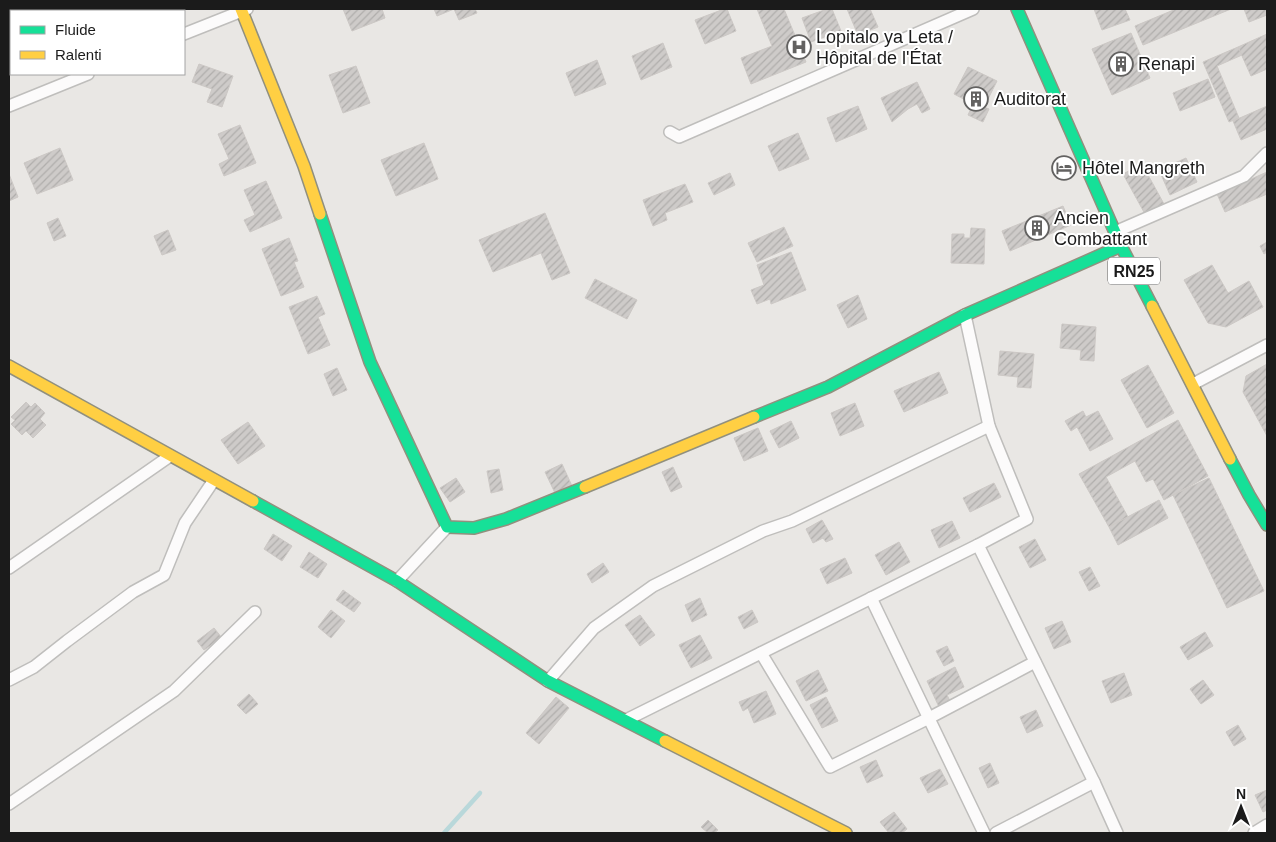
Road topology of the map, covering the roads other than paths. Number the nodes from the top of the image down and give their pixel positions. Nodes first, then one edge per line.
1 (243, 9) edge
2 (973, 9) edge
3 (1017, 9) edge
4 (185, 34) edge
5 (86, 75) edge
6 (9, 106) edge
7 (670, 132) dead end
8 (1267, 153) edge
9 (1115, 232) junction
10 (1121, 246) junction
11 (965, 315) junction
12 (1267, 344) edge
13 (9, 366) edge
14 (1193, 384) junction
15 (989, 426) junction
16 (170, 456) junction
17 (214, 480) junction
18 (1267, 525) edge
19 (447, 526) junction
20 (978, 545) junction
21 (9, 568) edge
22 (397, 581) junction
23 (871, 598) junction
24 (255, 612) dead end
25 (761, 652) junction
26 (1035, 662) junction
27 (9, 680) edge
28 (548, 681) junction
29 (929, 718) junction
30 (626, 720) junction
31 (1094, 782) junction
32 (9, 804) edge
33 (1267, 825) edge
34 (846, 833) edge
35 (984, 833) edge
36 (996, 833) edge
37 (1117, 833) edge
38 (1254, 833) edge

1 - 4 street
1 - 19 street
2 - 7 street
3 - 9 street, RN25
5 - 6 street
8 - 9 street
9 - 10 street, RN25
10 - 11 street
10 - 14 street, RN25
11 - 15 street
11 - 19 street
12 - 14 street
13 - 16 street
14 - 18 street, RN25
15 - 20 street
15 - 28 street
16 - 17 street
16 - 21 street
17 - 22 street
17 - 27 street
19 - 22 street
20 - 23 street
20 - 26 street
22 - 28 street
23 - 25 street
23 - 29 street
24 - 32 street
25 - 29 street
25 - 30 street
26 - 29 street
26 - 31 street
28 - 30 street
29 - 35 street
30 - 34 street
31 - 36 street
31 - 37 street
33 - 38 street

